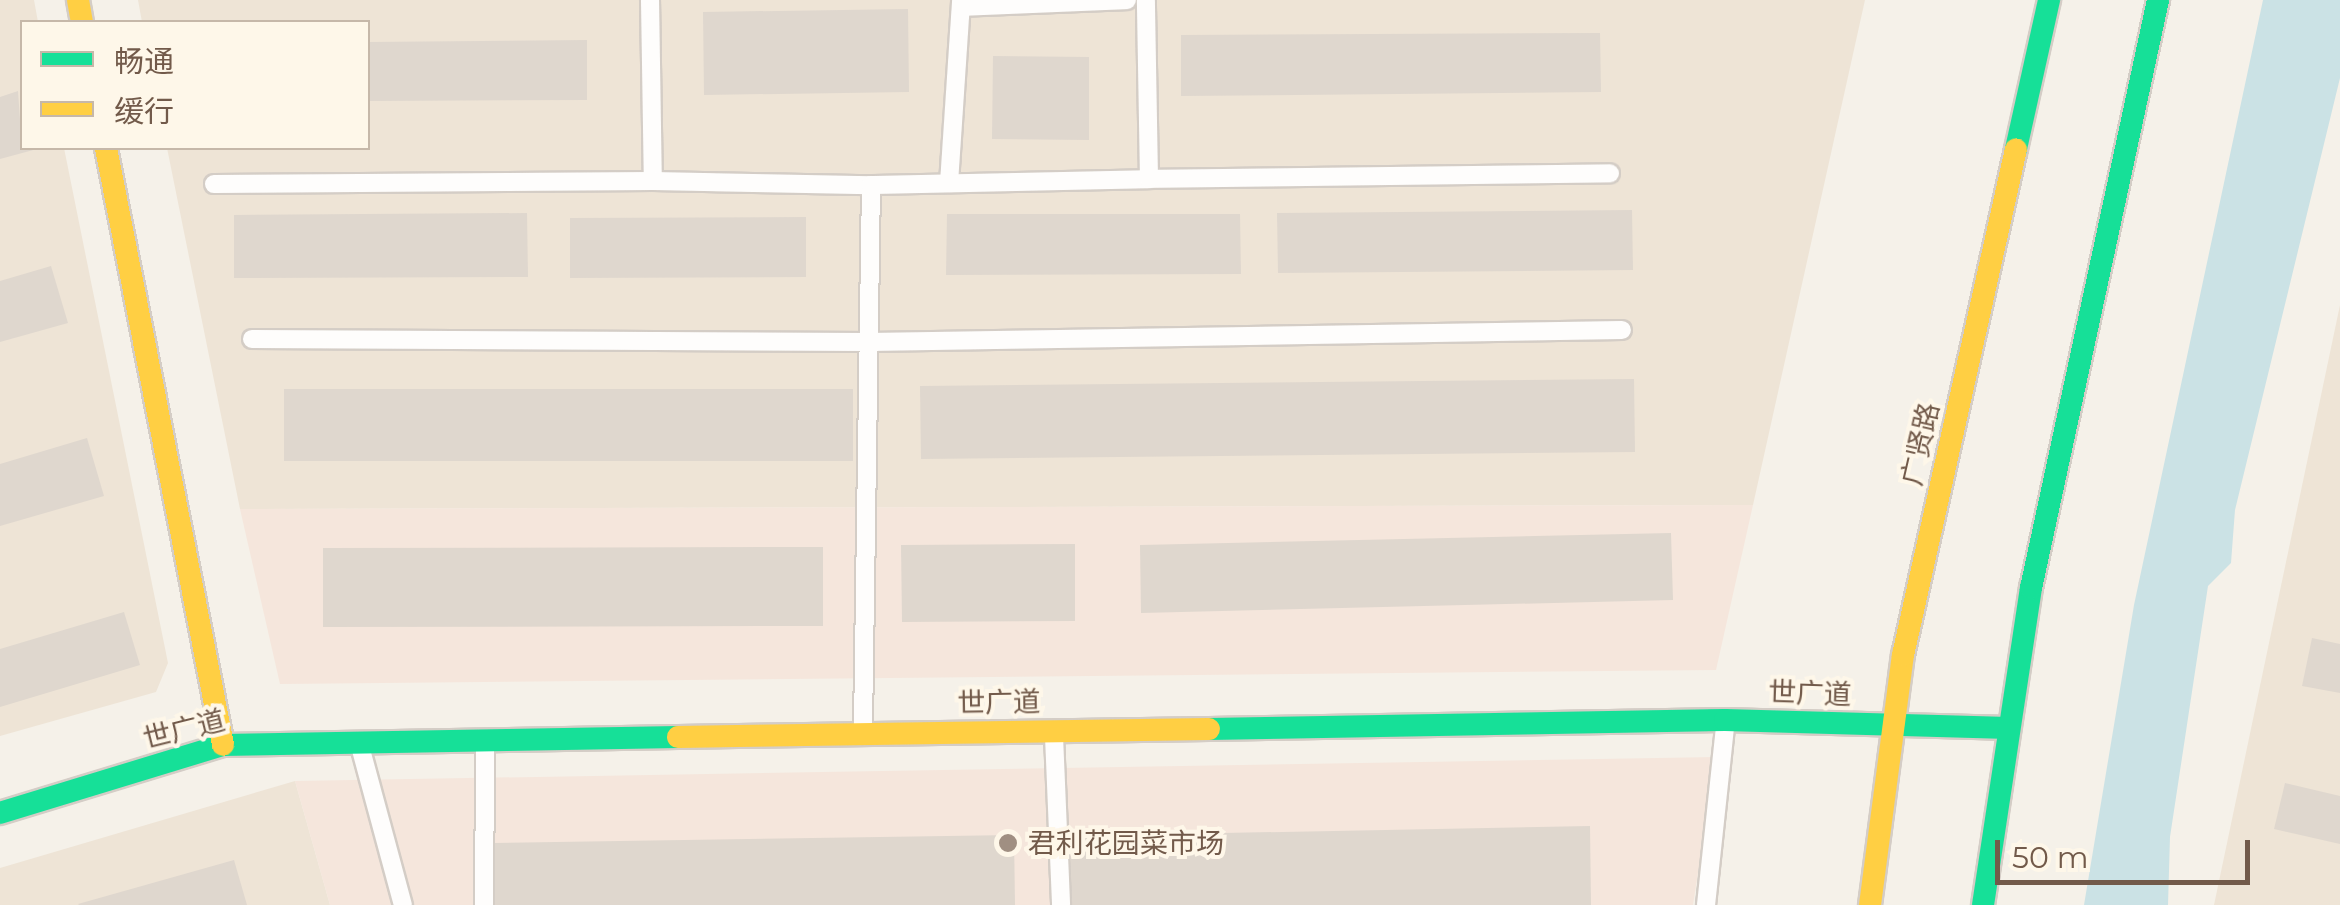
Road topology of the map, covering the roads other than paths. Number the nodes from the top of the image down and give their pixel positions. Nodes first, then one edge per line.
1 (650, 0) edge
2 (1128, 0) edge
3 (1146, 0) edge
4 (2050, 0) edge
5 (2158, 0) edge
6 (961, 3) edge
7 (106, 150) edge
8 (1610, 173) dead end
9 (1149, 179) junction
10 (654, 181) junction
11 (949, 183) junction
12 (214, 184) dead end
13 (871, 185) junction
14 (1622, 330) dead end
15 (252, 339) dead end
16 (869, 342) junction
17 (1725, 720) junction
18 (1894, 725) junction
19 (2008, 728) junction
20 (1054, 732) junction
21 (863, 735) junction
22 (485, 741) junction
23 (359, 743) junction
24 (223, 745) junction
25 (0, 813) edge
26 (402, 905) edge
27 (484, 905) edge
28 (1060, 905) edge
29 (1706, 905) edge
30 (1870, 905) edge
31 (1984, 905) edge

1 - 10 lane
2 - 6 lane
3 - 9 lane
4 - 18 street, 广贤路
5 - 19 street
6 - 11 lane
7 - 24 street
8 - 9 lane
9 - 11 lane
10 - 12 lane
10 - 13 lane
11 - 13 lane
13 - 16 lane
14 - 16 lane
15 - 16 lane
16 - 21 lane
17 - 18 street, 世广道
17 - 20 street, 世广道
17 - 29 lane
18 - 19 street, 世广道
18 - 30 street, 广贤路
19 - 31 street
20 - 21 street, 世广道
20 - 28 lane
21 - 22 street, 世广道
22 - 23 street, 世广道
22 - 27 lane
23 - 24 street, 世广道
23 - 26 lane
24 - 25 street, 世广道

